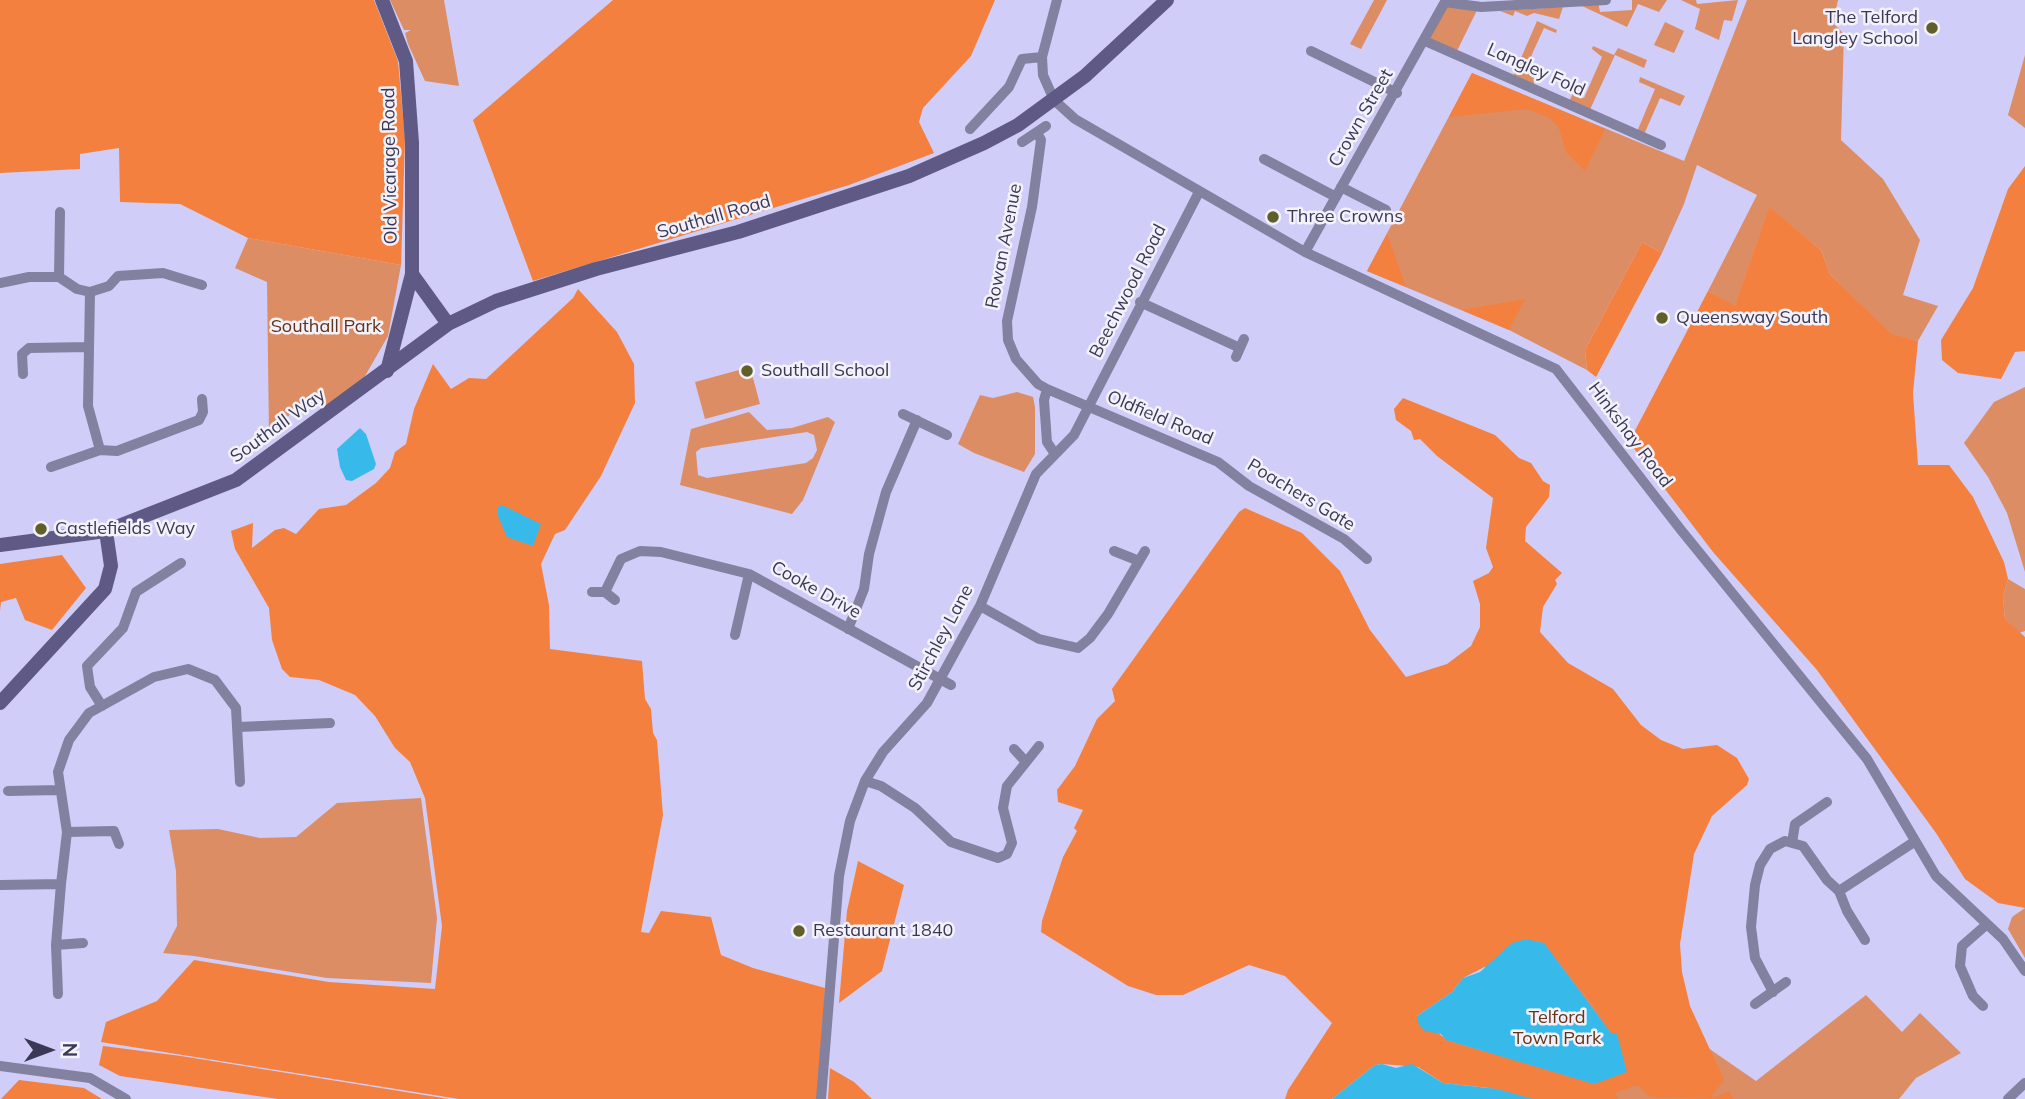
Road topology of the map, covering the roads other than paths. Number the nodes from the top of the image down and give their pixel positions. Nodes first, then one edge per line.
1 (382, 0) edge
2 (1058, 0) edge
3 (1167, 0) edge
4 (1606, 0) edge
5 (1445, 1) edge
6 (1425, 41) junction
7 (1311, 51) dead end
8 (1042, 57) junction
9 (1397, 93) junction
10 (1054, 100) junction
11 (970, 129) dead end
12 (1022, 142) dead end
13 (1661, 145) dead end
14 (1264, 159) dead end
15 (1199, 192) junction
16 (1338, 192) junction
17 (1386, 210) dead end
18 (60, 212) dead end
19 (1305, 252) junction
20 (412, 274) junction
21 (59, 277) junction
22 (0, 283) edge
23 (202, 285) dead end
24 (90, 292) junction
25 (1140, 302) junction
26 (448, 324) junction
27 (89, 347) junction
28 (1240, 348) dead end
29 (387, 372) junction
30 (23, 374) dead end
31 (1047, 389) junction
32 (202, 399) dead end
33 (1089, 407) junction
34 (903, 414) dead end
35 (917, 420) junction
36 (947, 435) dead end
37 (100, 450) junction
38 (1055, 454) junction
39 (1218, 462) joint
40 (51, 467) dead end
41 (106, 531) junction
42 (0, 545) edge
43 (1114, 551) dead end
44 (1367, 559) dead end
45 (181, 564) dead end
46 (749, 574) junction
47 (592, 592) dead end
48 (605, 592) junction
49 (615, 600) dead end
50 (980, 606) junction
51 (848, 629) junction
52 (735, 635) dead end
53 (941, 677) junction
54 (951, 685) dead end
55 (0, 703) edge
56 (102, 706) junction
57 (330, 723) dead end
58 (239, 727) junction
59 (1039, 746) dead end
60 (1014, 749) dead end
61 (1026, 762) junction
62 (865, 781) junction
63 (240, 782) dead end
64 (61, 790) junction
65 (8, 791) dead end
66 (1827, 802) dead end
67 (66, 832) junction
68 (1914, 842) junction
69 (1792, 843) junction
70 (119, 845) dead end
71 (61, 884) junction
72 (0, 885) edge
73 (1839, 891) junction
74 (1986, 925) junction
75 (1866, 940) dead end
76 (83, 943) dead end
77 (56, 945) junction
78 (2025, 971) edge
79 (1786, 982) dead end
80 (1773, 992) junction
81 (58, 994) dead end
82 (1755, 1004) dead end
83 (1983, 1006) dead end
84 (0, 1066) edge
85 (2025, 1083) edge
86 (126, 1099) edge
87 (821, 1099) edge
88 (2008, 1099) edge

1 - 20 main road, Old Vicarage Road
2 - 8 street
3 - 10 main road, Southall Road
4 - 5 street
5 - 6 street, Crown Street
6 - 9 street, Crown Street
6 - 13 street, Langley Fold
7 - 9 street
8 - 10 street
8 - 11 street
9 - 16 street, Crown Street
10 - 15 street, Hinkshay Road
10 - 26 main road, Southall Road
12 - 31 street, Rowan Avenue
14 - 16 street
15 - 19 street, Hinkshay Road
15 - 25 street, Beechwood Road
16 - 17 street
16 - 19 street, Crown Street
18 - 21 street
19 - 68 street, Hinkshay Road
20 - 26 main road
20 - 29 main road, Old Vicarage Road
21 - 22 street
21 - 24 street
23 - 24 street
24 - 27 street
25 - 28 street
25 - 33 street, Beechwood Road
26 - 29 main road, Southall Road
27 - 30 street
27 - 37 street
29 - 41 main road, Southall Way
31 - 33 street, Rowan Avenue
31 - 38 street
32 - 37 street
33 - 38 street, Stirchley Lane
33 - 39 street, Oldfield Road
34 - 35 street
35 - 36 street
35 - 51 street
37 - 40 street
38 - 50 street, Stirchley Lane
39 - 44 street, Poachers Gate
41 - 42 main road
41 - 55 main road
43 - 50 street
45 - 56 street
46 - 48 street, Cooke Drive
46 - 51 street, Cooke Drive
46 - 52 street
47 - 48 street
48 - 49 street
50 - 53 street, Stirchley Lane
51 - 53 street, Cooke Drive
53 - 54 street, Cooke Drive
53 - 62 street, Stirchley Lane
56 - 58 street
56 - 64 street
57 - 58 street
58 - 63 street
59 - 61 street
60 - 61 street
61 - 62 street
62 - 87 street, Stirchley Lane
64 - 65 street
64 - 67 street
66 - 69 street
67 - 70 street
67 - 71 street
68 - 73 street
68 - 74 street, Hinkshay Road
69 - 73 street
69 - 80 street
71 - 72 street
71 - 77 street
73 - 75 street
74 - 78 street, Hinkshay Road
74 - 83 street
76 - 77 street
77 - 81 street
79 - 80 street
80 - 82 street
84 - 86 street
85 - 88 street

